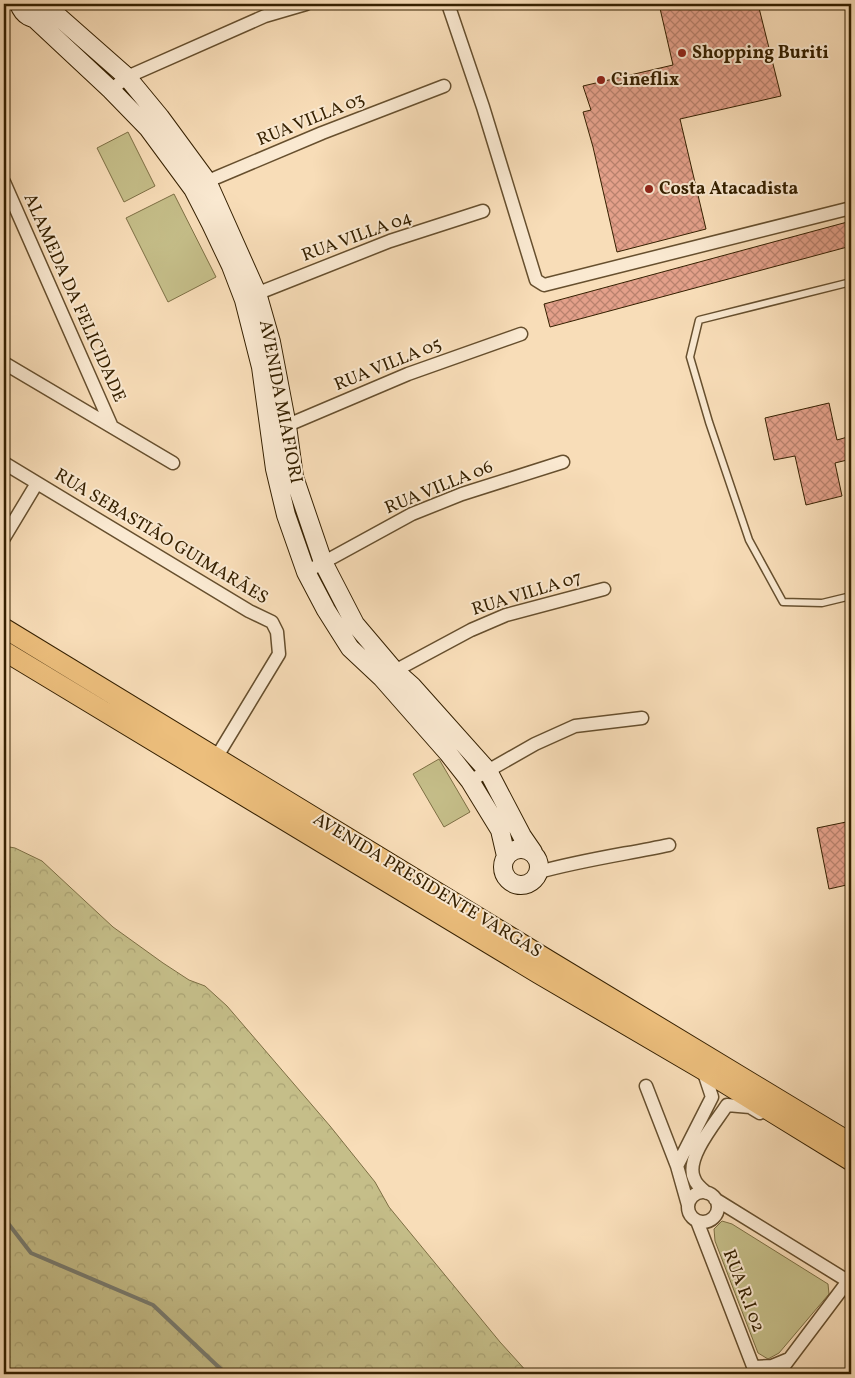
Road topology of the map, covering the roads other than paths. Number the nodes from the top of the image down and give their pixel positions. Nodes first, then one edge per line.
1 (19, 4) edge
2 (306, 4) edge
3 (448, 4) edge
4 (52, 7) edge
5 (34, 18) junction
6 (126, 77) junction
7 (444, 86) dead end
8 (111, 90) junction
9 (4, 182) edge
10 (200, 185) junction
11 (851, 208) edge
12 (483, 211) dead end
13 (851, 282) edge
14 (250, 296) junction
15 (521, 334) dead end
16 (4, 363) edge
17 (286, 426) junction
18 (112, 427) junction
19 (269, 433) junction
20 (563, 462) dead end
21 (4, 464) edge
22 (173, 464) dead end
23 (36, 483) junction
24 (4, 538) edge
25 (323, 562) junction
26 (306, 572) junction
27 (604, 588) dead end
28 (851, 596) edge
29 (4, 628) edge
30 (4, 651) edge
31 (388, 674) junction
32 (642, 718) dead end
33 (216, 758) junction
34 (488, 771) junction
35 (470, 782) junction
36 (669, 845) dead end
37 (533, 852) junction
38 (506, 856) junction
39 (388, 872) junction
40 (540, 872) junction
41 (704, 1070) junction
42 (646, 1086) dead end
43 (712, 1097) junction
44 (727, 1105) junction
45 (843, 1147) edge
46 (851, 1161) edge
47 (676, 1166) junction
48 (711, 1196) junction
49 (688, 1205) junction
50 (739, 1213) junction
51 (715, 1215) junction
52 (697, 1221) junction
53 (850, 1282) edge
54 (789, 1359) junction
55 (755, 1371) edge
56 (778, 1374) edge

1 - 5 street, AVENIDA MIAFIORI
2 - 6 street
3 - 11 street
4 - 5 street
4 - 6 street, AVENIDA MIAFIORI
5 - 8 street, AVENIDA MIAFIORI
6 - 8 street
6 - 10 street, AVENIDA MIAFIORI
7 - 10 street, RUA VILLA 03
8 - 10 street, AVENIDA MIAFIORI
9 - 18 street, ALAMEDA DA FELICIDADE
10 - 14 street, AVENIDA MIAFIORI
12 - 14 street, RUA VILLA 04
13 - 28 lane
14 - 17 street, AVENIDA MIAFIORI
14 - 19 street, AVENIDA MIAFIORI
15 - 17 street, RUA VILLA 05
16 - 18 street, ALAMEDA DA FELICIDADE
17 - 19 street, RUA VILLA 05
17 - 25 street, AVENIDA MIAFIORI
18 - 22 street, ALAMEDA DA FELICIDADE
19 - 26 street, AVENIDA MIAFIORI
20 - 25 street, RUA VILLA 06
21 - 23 street, RUA SEBASTIÃO GUIMARÃES
23 - 24 street
23 - 33 street, RUA SEBASTIÃO GUIMARÃES
25 - 26 street, RUA VILLA 06
25 - 31 street, AVENIDA MIAFIORI
26 - 31 street, AVENIDA MIAFIORI
27 - 31 street, RUA VILLA 07
29 - 33 main road, AVENIDA PRESIDENTE VARGAS
30 - 39 main road, AVENIDA PRESIDENTE VARGAS
31 - 34 street, AVENIDA MIAFIORI
31 - 35 street, AVENIDA MIAFIORI
32 - 34 street
33 - 39 main road, AVENIDA PRESIDENTE VARGAS
34 - 35 street
34 - 37 street, AVENIDA MIAFIORI
35 - 38 street, AVENIDA MIAFIORI
36 - 40 street
37 - 38 street
37 - 40 street
38 - 40 street
39 - 41 main road, AVENIDA PRESIDENTE VARGAS
39 - 45 main road, AVENIDA PRESIDENTE VARGAS
41 - 43 street
41 - 45 main road, AVENIDA PRESIDENTE VARGAS
42 - 47 street
43 - 44 street
43 - 47 street
44 - 45 street
44 - 48 street
45 - 46 main road, AVENIDA PRESIDENTE VARGAS
47 - 49 street
48 - 49 street
48 - 50 street
48 - 51 street
49 - 52 street
50 - 51 street
50 - 53 street
51 - 52 street
52 - 55 street, RUA R.I 02
53 - 54 street
54 - 55 street
54 - 56 street

